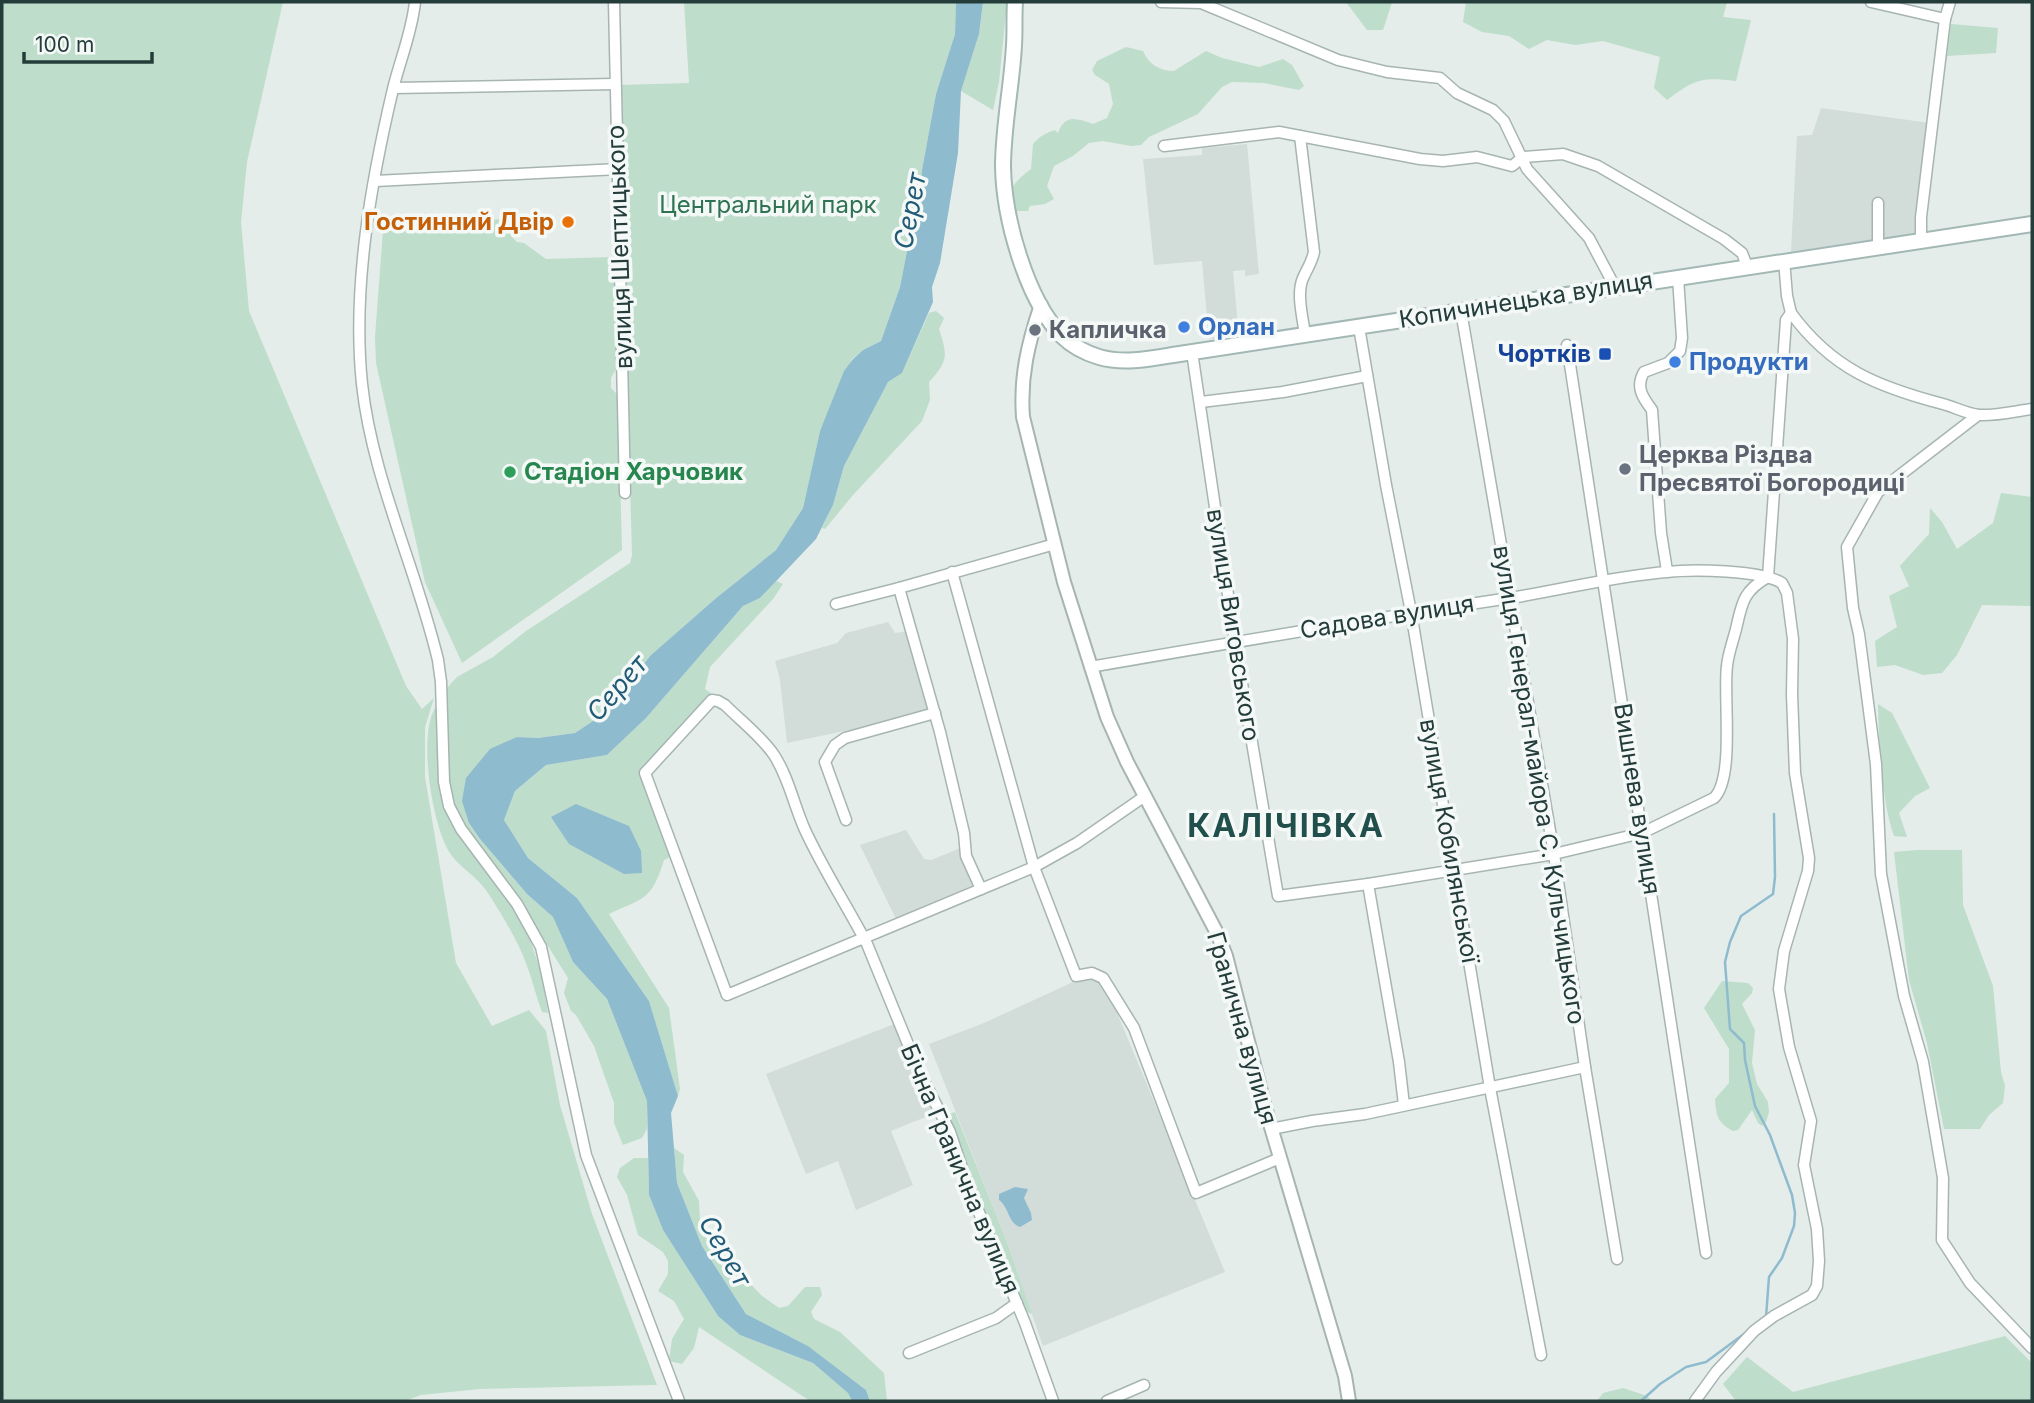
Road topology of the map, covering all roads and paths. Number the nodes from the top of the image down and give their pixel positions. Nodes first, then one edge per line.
1 (415, 2) edge
2 (614, 2) edge
3 (1015, 2) edge
4 (1161, 2) edge
5 (1871, 2) edge
6 (1950, 2) edge
7 (1945, 19) junction
8 (615, 84) junction
9 (394, 88) junction
10 (1300, 136) junction
11 (1164, 146) dead end
12 (1523, 157) junction
13 (619, 169) junction
14 (375, 181) junction
15 (1878, 203) dead end
16 (2032, 224) edge
17 (1921, 239) junction
18 (1878, 246) junction
19 (1784, 260) junction
20 (1747, 266) junction
21 (1678, 277) junction
22 (1615, 287) junction
23 (1041, 306) junction
24 (1461, 311) junction
25 (1791, 313) junction
26 (1359, 327) junction
27 (1305, 335) junction
28 (1567, 345) dead end
29 (1192, 352) junction
30 (1367, 376) junction
31 (1200, 402) junction
32 (2032, 409) edge
33 (1979, 415) junction
34 (625, 493) dead end
35 (1055, 544) junction
36 (953, 572) junction
37 (1667, 572) junction
38 (1768, 577) junction
39 (1604, 582) junction
40 (899, 588) junction
41 (1512, 598) junction
42 (836, 604) dead end
43 (1411, 612) junction
44 (1236, 642) junction
45 (1090, 667) junction
46 (935, 713) junction
47 (1145, 796) junction
48 (846, 820) dead end
49 (1642, 833) junction
50 (1554, 854) junction
51 (1034, 867) junction
52 (1455, 871) junction
53 (1368, 884) junction
54 (981, 889) junction
55 (864, 938) junction
56 (1585, 1067) junction
57 (1490, 1088) junction
58 (1404, 1105) junction
59 (1272, 1129) junction
60 (1280, 1157) junction
61 (1706, 1253) dead end
62 (1617, 1259) dead end
63 (1017, 1303) junction
64 (2032, 1348) edge
65 (909, 1353) dead end
66 (1541, 1355) dead end
67 (1144, 1385) dead end
68 (679, 1401) edge
69 (1053, 1401) edge
70 (1107, 1401) edge
71 (1349, 1401) edge
72 (1695, 1401) edge

1 - 9 street
2 - 8 street, вулиця Шептицького
3 - 23 main road, Копичинецька вулиця
4 - 12 street
5 - 7 street
6 - 7 street
7 - 17 street
8 - 9 street
8 - 13 street, вулиця Шептицького
9 - 14 street
10 - 11 street
10 - 12 street
10 - 27 street
12 - 20 street
12 - 22 street
13 - 14 street
13 - 34 street, вулиця Шептицького
14 - 68 street
15 - 18 street
16 - 17 main road, Копичинецька вулиця
17 - 18 main road, Копичинецька вулиця
18 - 19 main road, Копичинецька вулиця
19 - 20 main road, Копичинецька вулиця
19 - 25 street
20 - 21 main road, Копичинецька вулиця
21 - 22 main road, Копичинецька вулиця
21 - 37 street
22 - 24 main road, Копичинецька вулиця
23 - 29 main road, Копичинецька вулиця
23 - 35 street, Гранична вулиця
24 - 26 main road, Копичинецька вулиця
24 - 41 street, вулиця Генерал-майора С. Кульчицького
25 - 33 street
25 - 38 street
26 - 27 main road, Копичинецька вулиця
26 - 30 street, вулиця Кобилянської
27 - 29 main road, Копичинецька вулиця
28 - 39 street, Вишнева вулиця
29 - 31 street, вулиця Виговського
30 - 31 street
30 - 43 street, вулиця Кобилянської
31 - 44 street, вулиця Виговського
32 - 33 street
33 - 64 street
35 - 36 street
35 - 45 street, Гранична вулиця
36 - 40 street
36 - 51 street
37 - 38 street, Садова вулиця
37 - 39 street, Садова вулиця
38 - 49 street
38 - 72 street
39 - 41 street, Садова вулиця
39 - 49 street, Вишнева вулиця
40 - 42 street
40 - 46 street
41 - 43 street, Садова вулиця
41 - 50 street, вулиця Генерал-майора С. Кульчицького
43 - 44 street, Садова вулиця
43 - 52 street, вулиця Кобилянської
44 - 45 street, Садова вулиця
44 - 53 street, вулиця Виговського
45 - 47 street, Гранична вулиця
46 - 48 street
46 - 54 street
47 - 51 street
47 - 59 street, Гранична вулиця
49 - 50 street
49 - 61 street, Вишнева вулиця
50 - 52 street
50 - 56 street, вулиця Генерал-майора С. Кульчицького
51 - 54 street
51 - 60 street
52 - 53 street
52 - 57 street, вулиця Кобилянської
53 - 58 street
54 - 55 street
55 - 55 street, Бічна Гранична вулиця
55 - 63 street, Бічна Гранична вулиця
56 - 57 street
56 - 62 street, вулиця Генерал-майора С. Кульчицького
57 - 58 street
57 - 66 street, вулиця Кобилянської
58 - 59 street
59 - 60 street, Гранична вулиця
60 - 71 street, Гранична вулиця
63 - 65 street
63 - 69 street, Бічна Гранична вулиця
67 - 70 street

